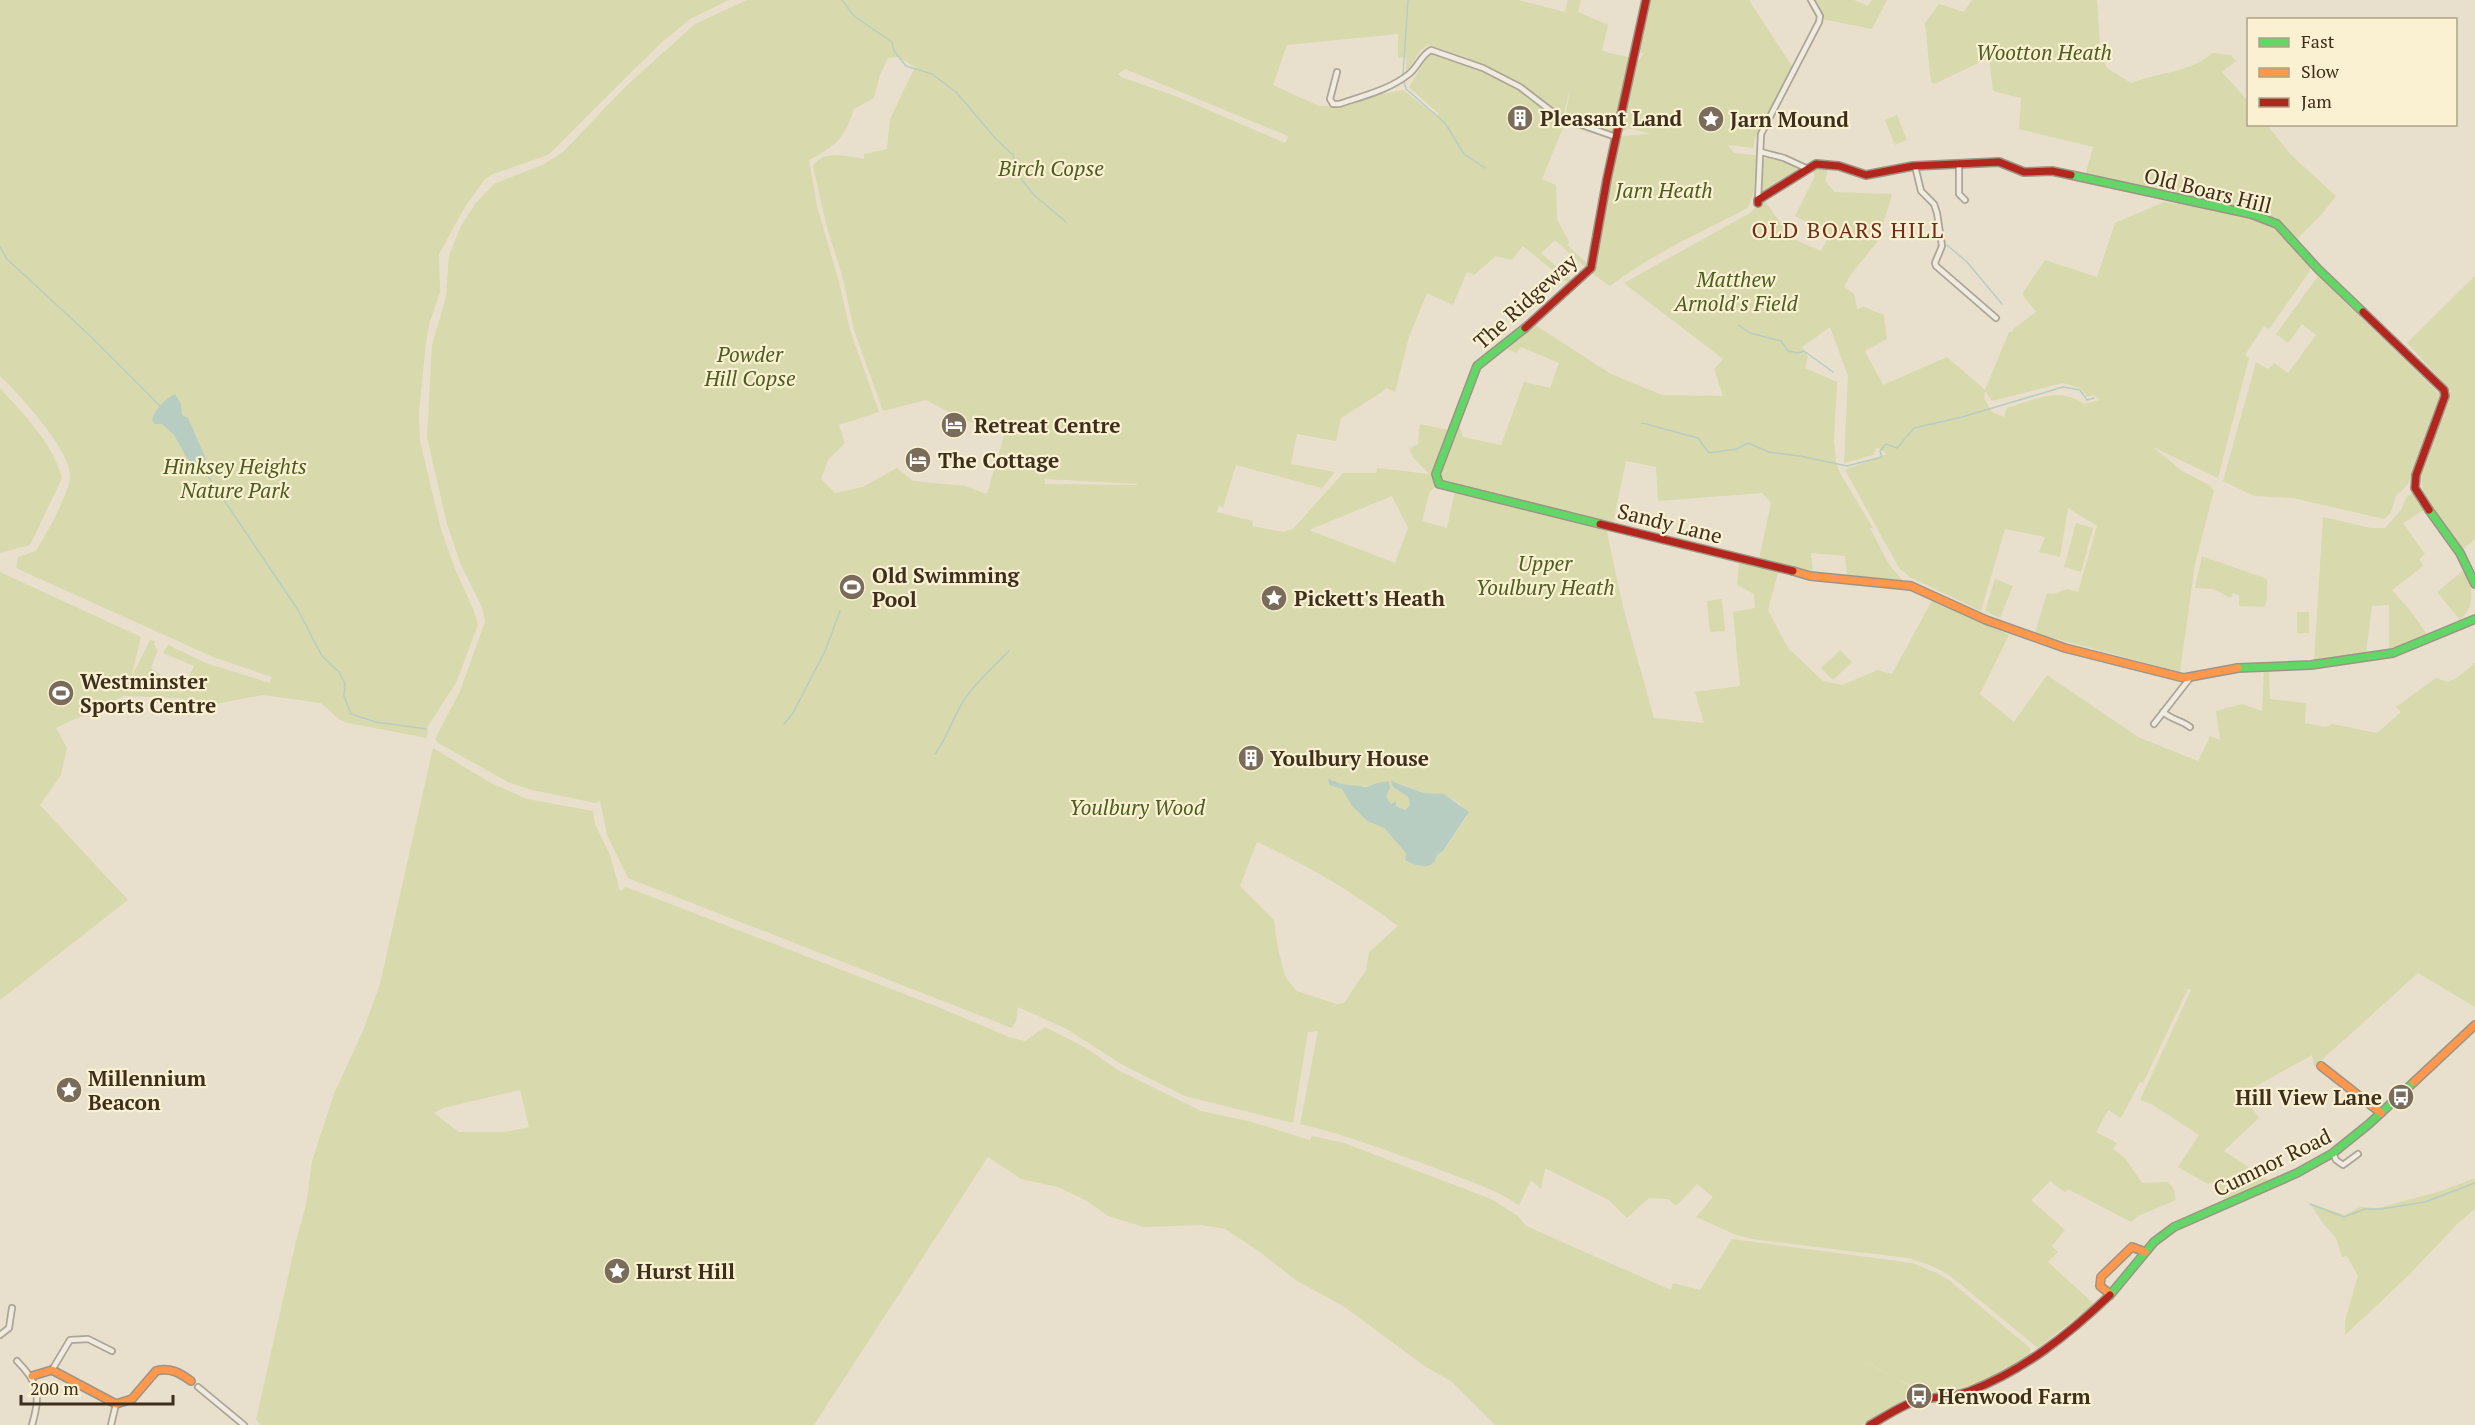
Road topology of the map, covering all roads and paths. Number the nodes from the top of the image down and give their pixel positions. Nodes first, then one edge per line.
1 (1646, 0) edge
2 (1811, 0) edge
3 (1337, 72) dead end
4 (1616, 137) junction
5 (1761, 152) junction
6 (1959, 165) junction
7 (1915, 166) junction
8 (1808, 169) junction
9 (1965, 200) dead end
10 (1758, 202) joint
11 (1996, 318) dead end
12 (1436, 479) joint
13 (2475, 584) edge
14 (2474, 617) edge
15 (2190, 678) junction
16 (2163, 712) junction
17 (2154, 724) dead end
18 (2190, 728) dead end
19 (2475, 1025) edge
20 (2321, 1066) dead end
21 (2381, 1113) junction
22 (2333, 1153) junction
23 (2358, 1154) dead end
24 (2145, 1252) junction
25 (2110, 1294) junction
26 (12, 1308) dead end
27 (0, 1335) edge
28 (112, 1351) dead end
29 (17, 1361) dead end
30 (52, 1370) junction
31 (32, 1376) junction
32 (191, 1381) dead end
33 (198, 1387) dead end
34 (116, 1404) junction
35 (32, 1425) edge
36 (111, 1425) edge
37 (244, 1425) edge
38 (1870, 1425) edge

1 - 4 street, The Ridgeway
2 - 5 street
3 - 4 street
4 - 12 street, The Ridgeway
5 - 8 street, Old Boars Hill
5 - 10 street
6 - 7 street, Old Boars Hill
6 - 9 street
6 - 13 street, Old Boars Hill
7 - 8 street, Old Boars Hill
7 - 11 street
8 - 10 street
12 - 15 street, Sandy Lane
14 - 15 street
15 - 16 street
16 - 17 street
16 - 18 street
19 - 21 street, Cumnor Road
20 - 21 street
21 - 22 street, Cumnor Road
22 - 23 street
22 - 24 street, Cumnor Road
24 - 25 street, Cumnor Road
24 - 25 street
25 - 38 street, Cumnor Road
26 - 27 street
28 - 30 street
29 - 31 street
30 - 31 street
30 - 34 street
31 - 35 street
32 - 34 street
33 - 37 street
34 - 36 street

